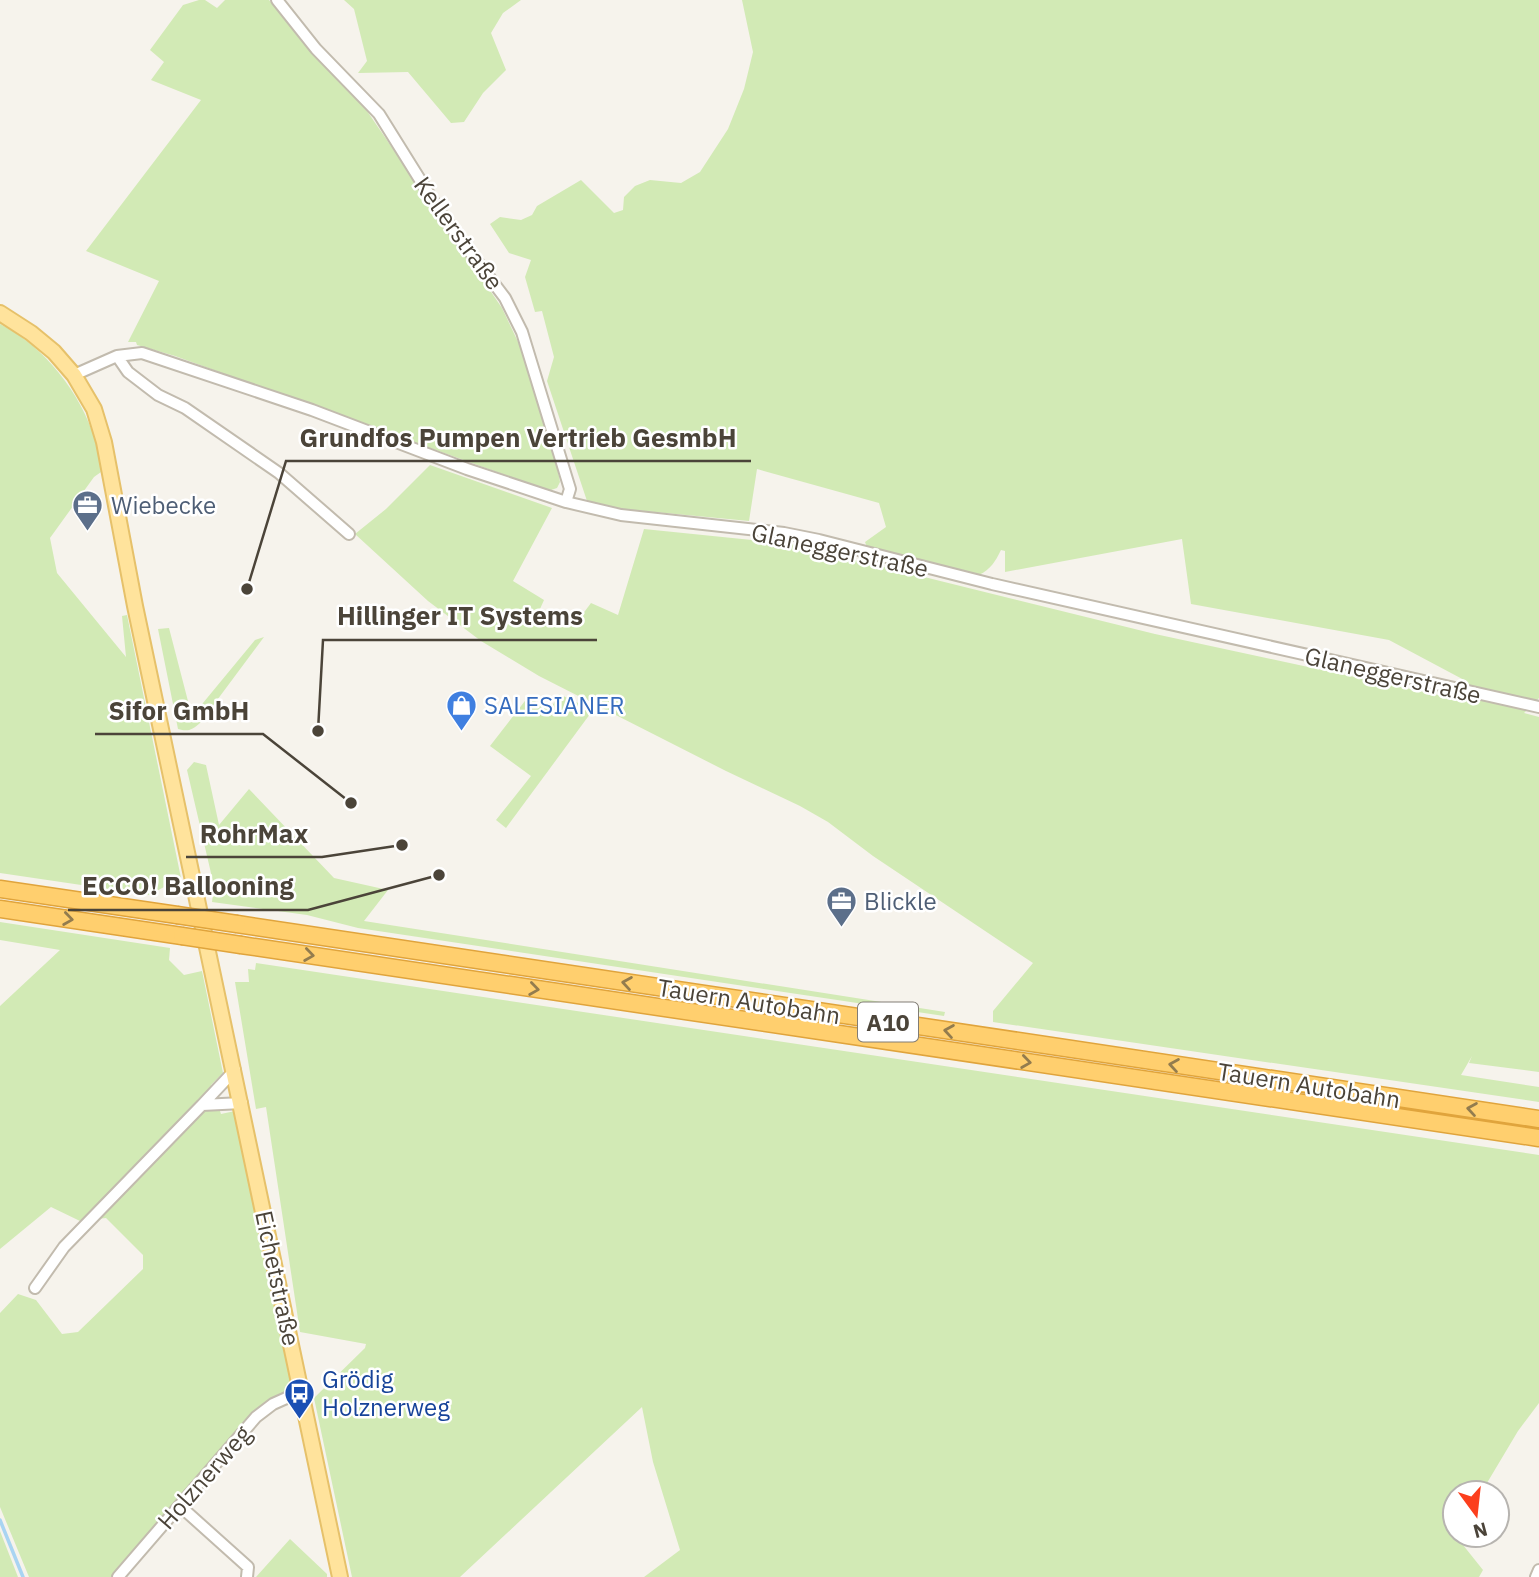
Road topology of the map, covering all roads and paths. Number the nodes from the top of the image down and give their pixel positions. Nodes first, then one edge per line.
1 (277, 0) edge
2 (0, 313) edge
3 (117, 356) junction
4 (74, 375) junction
5 (566, 502) junction
6 (349, 534) dead end
7 (1539, 707) edge
8 (0, 889) edge
9 (0, 909) edge
10 (234, 1070) junction
11 (242, 1103) junction
12 (202, 1105) junction
13 (1539, 1119) edge
14 (1539, 1138) edge
15 (35, 1288) dead end
16 (302, 1391) junction
17 (180, 1506) junction
18 (1539, 1570) edge
19 (118, 1577) edge
20 (247, 1577) edge
21 (340, 1577) edge
22 (1536, 1577) edge

1 - 5 street, Kellerstraße
2 - 4 main road, Eichetstraße
3 - 4 street, Glaneggerstraße
3 - 5 street, Glaneggerstraße
3 - 6 street
4 - 10 main road, Eichetstraße
5 - 7 street, Glaneggerstraße
13 -> 8 highway, Tauern Autobahn / A10, bridge
9 -> 14 highway, Tauern Autobahn / A10, bridge
10 - 11 main road, Eichetstraße
10 - 12 street
11 - 12 street
11 - 16 main road, Eichetstraße
12 - 15 street
16 - 17 street, Holznerweg
16 - 21 main road, Eichetstraße
17 - 19 street, Holznerweg
17 - 20 street
18 - 22 street

